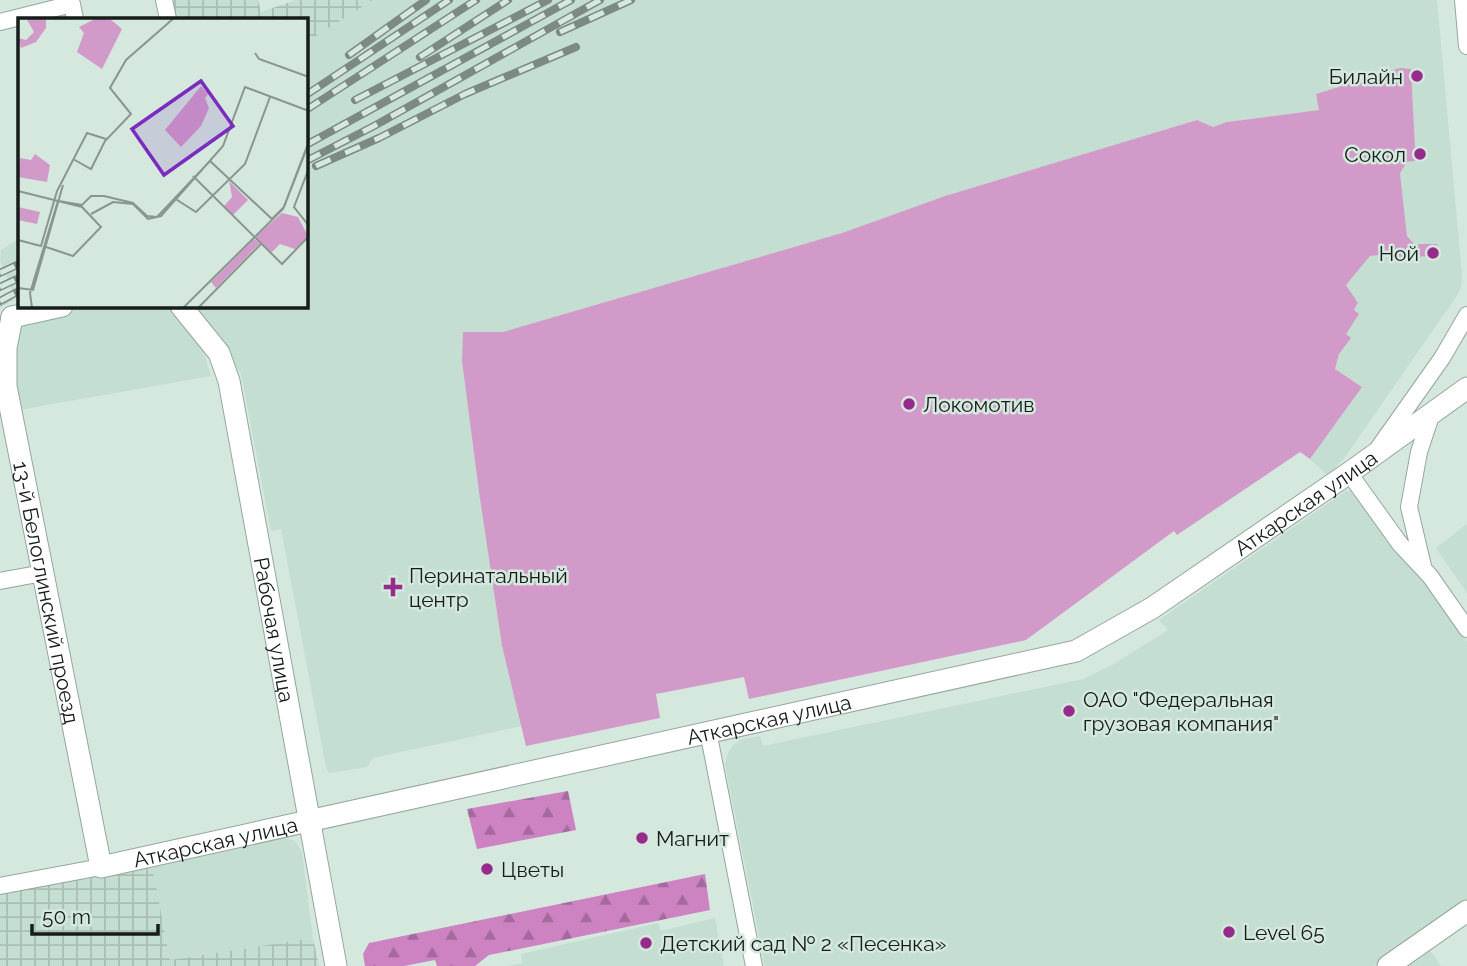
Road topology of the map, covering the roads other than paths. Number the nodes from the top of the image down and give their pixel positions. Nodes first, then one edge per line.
1 (164, 0) edge
2 (1463, 0) edge
3 (75, 18) edge
4 (168, 18) edge
5 (0, 22) edge
6 (1467, 46) edge
7 (40, 308) edge
8 (183, 308) edge
9 (1467, 315) edge
10 (3, 348) edge
11 (1467, 388) edge
12 (1432, 413) junction
13 (1374, 454) junction
14 (1349, 473) junction
15 (1423, 568) junction
16 (43, 573) junction
17 (0, 581) edge
18 (1467, 629) edge
19 (708, 732) junction
20 (310, 821) junction
21 (101, 867) junction
22 (0, 886) edge
23 (1467, 911) edge
24 (336, 966) edge
25 (754, 966) edge
26 (1388, 966) edge

1 - 4 street
2 - 6 street
3 - 5 street
7 - 10 street, 13-й Белоглинский проезд
8 - 20 street, Рабочая улица
9 - 13 street
10 - 16 street, 13-й Белоглинский проезд
11 - 12 street, Аткарская улица
12 - 13 street, Аткарская улица
12 - 15 street
13 - 14 street, Аткарская улица
14 - 15 street
14 - 19 street, Аткарская улица
15 - 18 street
16 - 17 street
16 - 21 street, 13-й Белоглинский проезд
19 - 20 street, Аткарская улица
19 - 25 street
20 - 21 street, Аткарская улица
20 - 24 street, Рабочая улица
21 - 22 street, Аткарская улица
23 - 26 street

